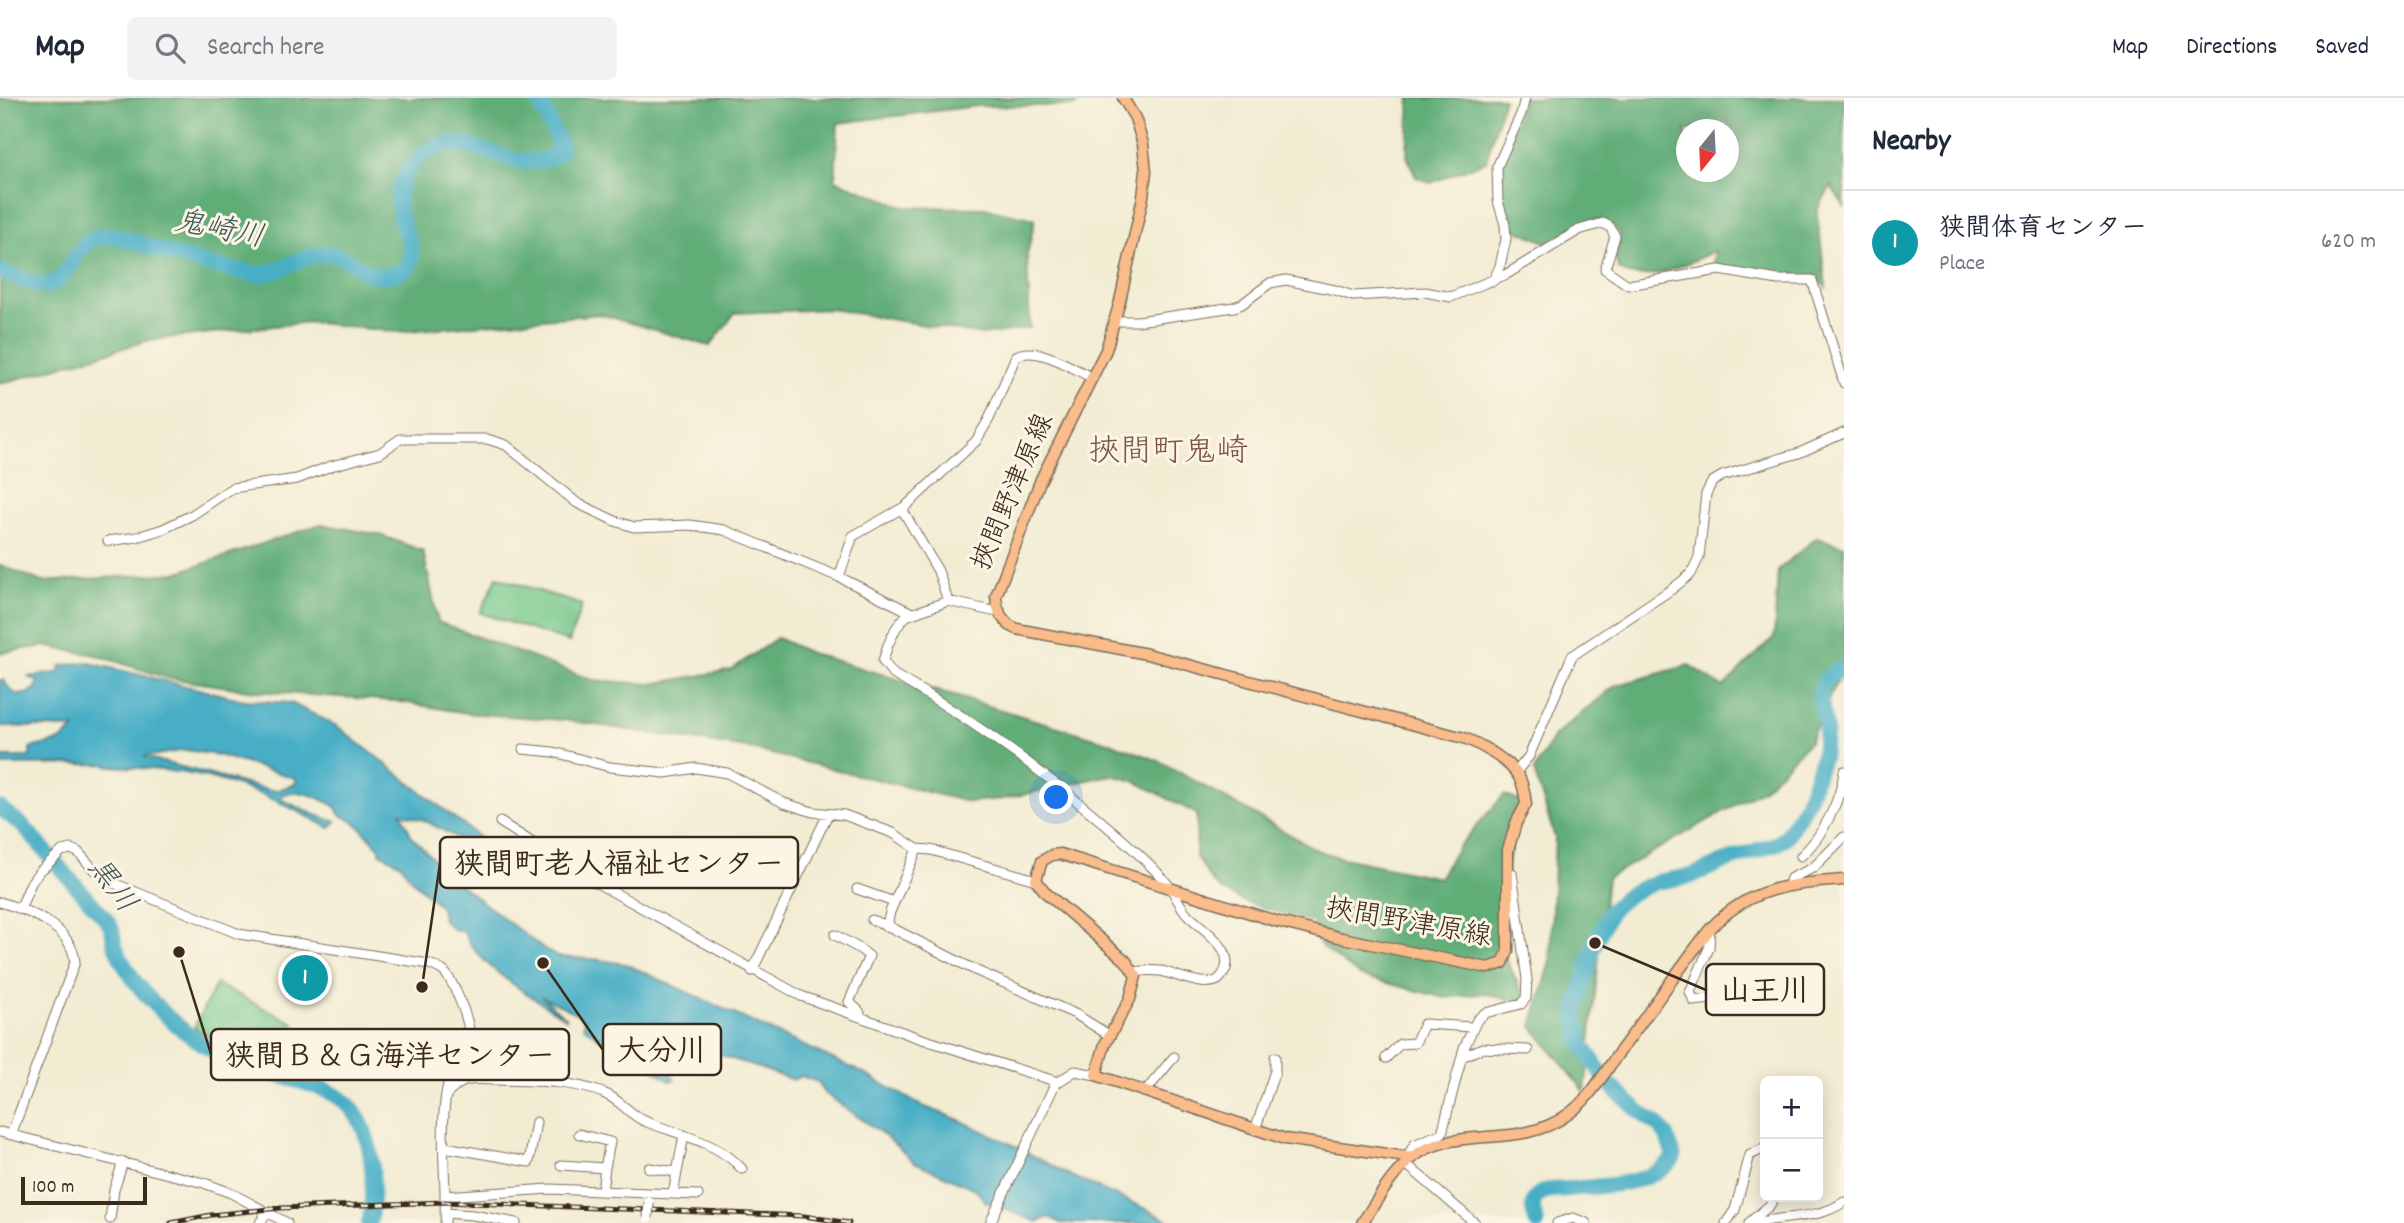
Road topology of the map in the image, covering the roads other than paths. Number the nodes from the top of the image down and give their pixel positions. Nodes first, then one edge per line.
1 (1123, 98) edge
2 (1525, 98) edge
3 (1493, 281) junction
4 (1115, 321) junction
5 (1093, 378) junction
6 (1844, 383) edge
7 (1844, 433) edge
8 (902, 509) junction
9 (108, 541) dead end
10 (839, 577) junction
11 (948, 601) junction
12 (998, 608) junction
13 (912, 613) junction
14 (523, 749) dead end
15 (1844, 771) edge
16 (1516, 772) junction
17 (828, 814) junction
18 (500, 822) dead end
19 (1844, 837) edge
20 (917, 849) junction
21 (1508, 856) junction
22 (1801, 856) dead end
23 (1037, 880) junction
24 (1844, 880) edge
25 (1789, 885) junction
26 (1170, 887) junction
27 (857, 889) dead end
28 (0, 902) edge
29 (894, 902) junction
30 (20, 909) junction
31 (872, 920) dead end
32 (890, 927) junction
33 (1710, 929) junction
34 (835, 934) dead end
35 (752, 971) junction
36 (1135, 972) junction
37 (1726, 997) dead end
38 (860, 1017) junction
39 (1472, 1027) junction
40 (1109, 1035) junction
41 (1528, 1051) dead end
42 (1174, 1057) dead end
43 (1275, 1057) dead end
44 (1462, 1057) junction
45 (1386, 1058) dead end
46 (1096, 1075) junction
47 (1058, 1082) junction
48 (1144, 1092) junction
49 (447, 1094) junction
50 (536, 1122) dead end
51 (1255, 1130) junction
52 (0, 1132) edge
53 (579, 1134) dead end
54 (11, 1135) junction
55 (684, 1135) junction
56 (445, 1147) junction
57 (1760, 1150) edge
58 (1409, 1159) junction
59 (122, 1162) junction
60 (561, 1165) dead end
61 (606, 1168) junction
62 (649, 1168) dead end
63 (742, 1169) dead end
64 (677, 1172) junction
65 (602, 1191) junction
66 (673, 1194) junction
67 (698, 1195) dead end
68 (444, 1196) junction
69 (649, 1202) dead end
70 (1772, 1202) edge
71 (1844, 1202) edge
72 (267, 1212) junction
73 (445, 1218) edge
74 (648, 1218) dead end
75 (110, 1219) dead end
76 (992, 1219) edge
77 (1810, 1220) edge
78 (260, 1223) edge
79 (287, 1223) edge
80 (516, 1223) edge
81 (1362, 1223) edge
82 (1475, 1223) edge
83 (1557, 1223) edge
84 (1586, 1223) edge
85 (1726, 1223) edge
86 (1749, 1223) edge
87 (1758, 1223) edge

1 - 4 main road, 挾間野津原線
2 - 3 street
3 - 4 street
3 - 6 street
4 - 5 main road, 挾間野津原線
5 - 8 street
5 - 12 main road, 挾間野津原線
7 - 16 street
8 - 10 street
8 - 11 street
9 - 10 street
10 - 13 street
11 - 12 street
11 - 13 street
12 - 16 main road, 挾間野津原線
13 - 26 street
14 - 17 street
15 - 22 street
16 - 21 main road, 挾間野津原線
17 - 20 street
17 - 35 street
18 - 35 street
19 - 25 street
20 - 23 street
20 - 29 street
21 - 26 main road, 挾間野津原線
21 - 39 street
23 - 26 main road, 挾間野津原線
23 - 36 main road
24 - 25 main road
25 - 33 main road
26 - 36 street
27 - 29 street
28 - 30 street
29 - 32 street
30 - 49 street
30 - 54 street
31 - 32 street
32 - 40 street
33 - 37 street
33 - 58 main road
34 - 38 street
35 - 38 street
36 - 40 main road
38 - 47 street
39 - 44 street
39 - 45 street
40 - 46 main road
41 - 44 street
42 - 48 street
43 - 51 street
44 - 58 street
46 - 47 street
46 - 48 main road
47 - 76 street
48 - 51 main road
49 - 55 street
49 - 56 street
50 - 56 street
51 - 58 main road
52 - 54 street
53 - 61 street
54 - 59 street
55 - 63 street
55 - 64 street
56 - 68 street
57 - 85 street
58 - 81 main road
58 - 82 street
59 - 72 street
59 - 75 street
60 - 61 street
61 - 65 street
62 - 64 street
64 - 66 street
65 - 66 street
65 - 68 street
66 - 67 street
68 - 73 street
69 - 74 street, bridge
70 - 86 street
71 - 77 street
72 - 78 street
72 - 79 street
73 - 80 street
77 - 87 street
83 - 84 street

